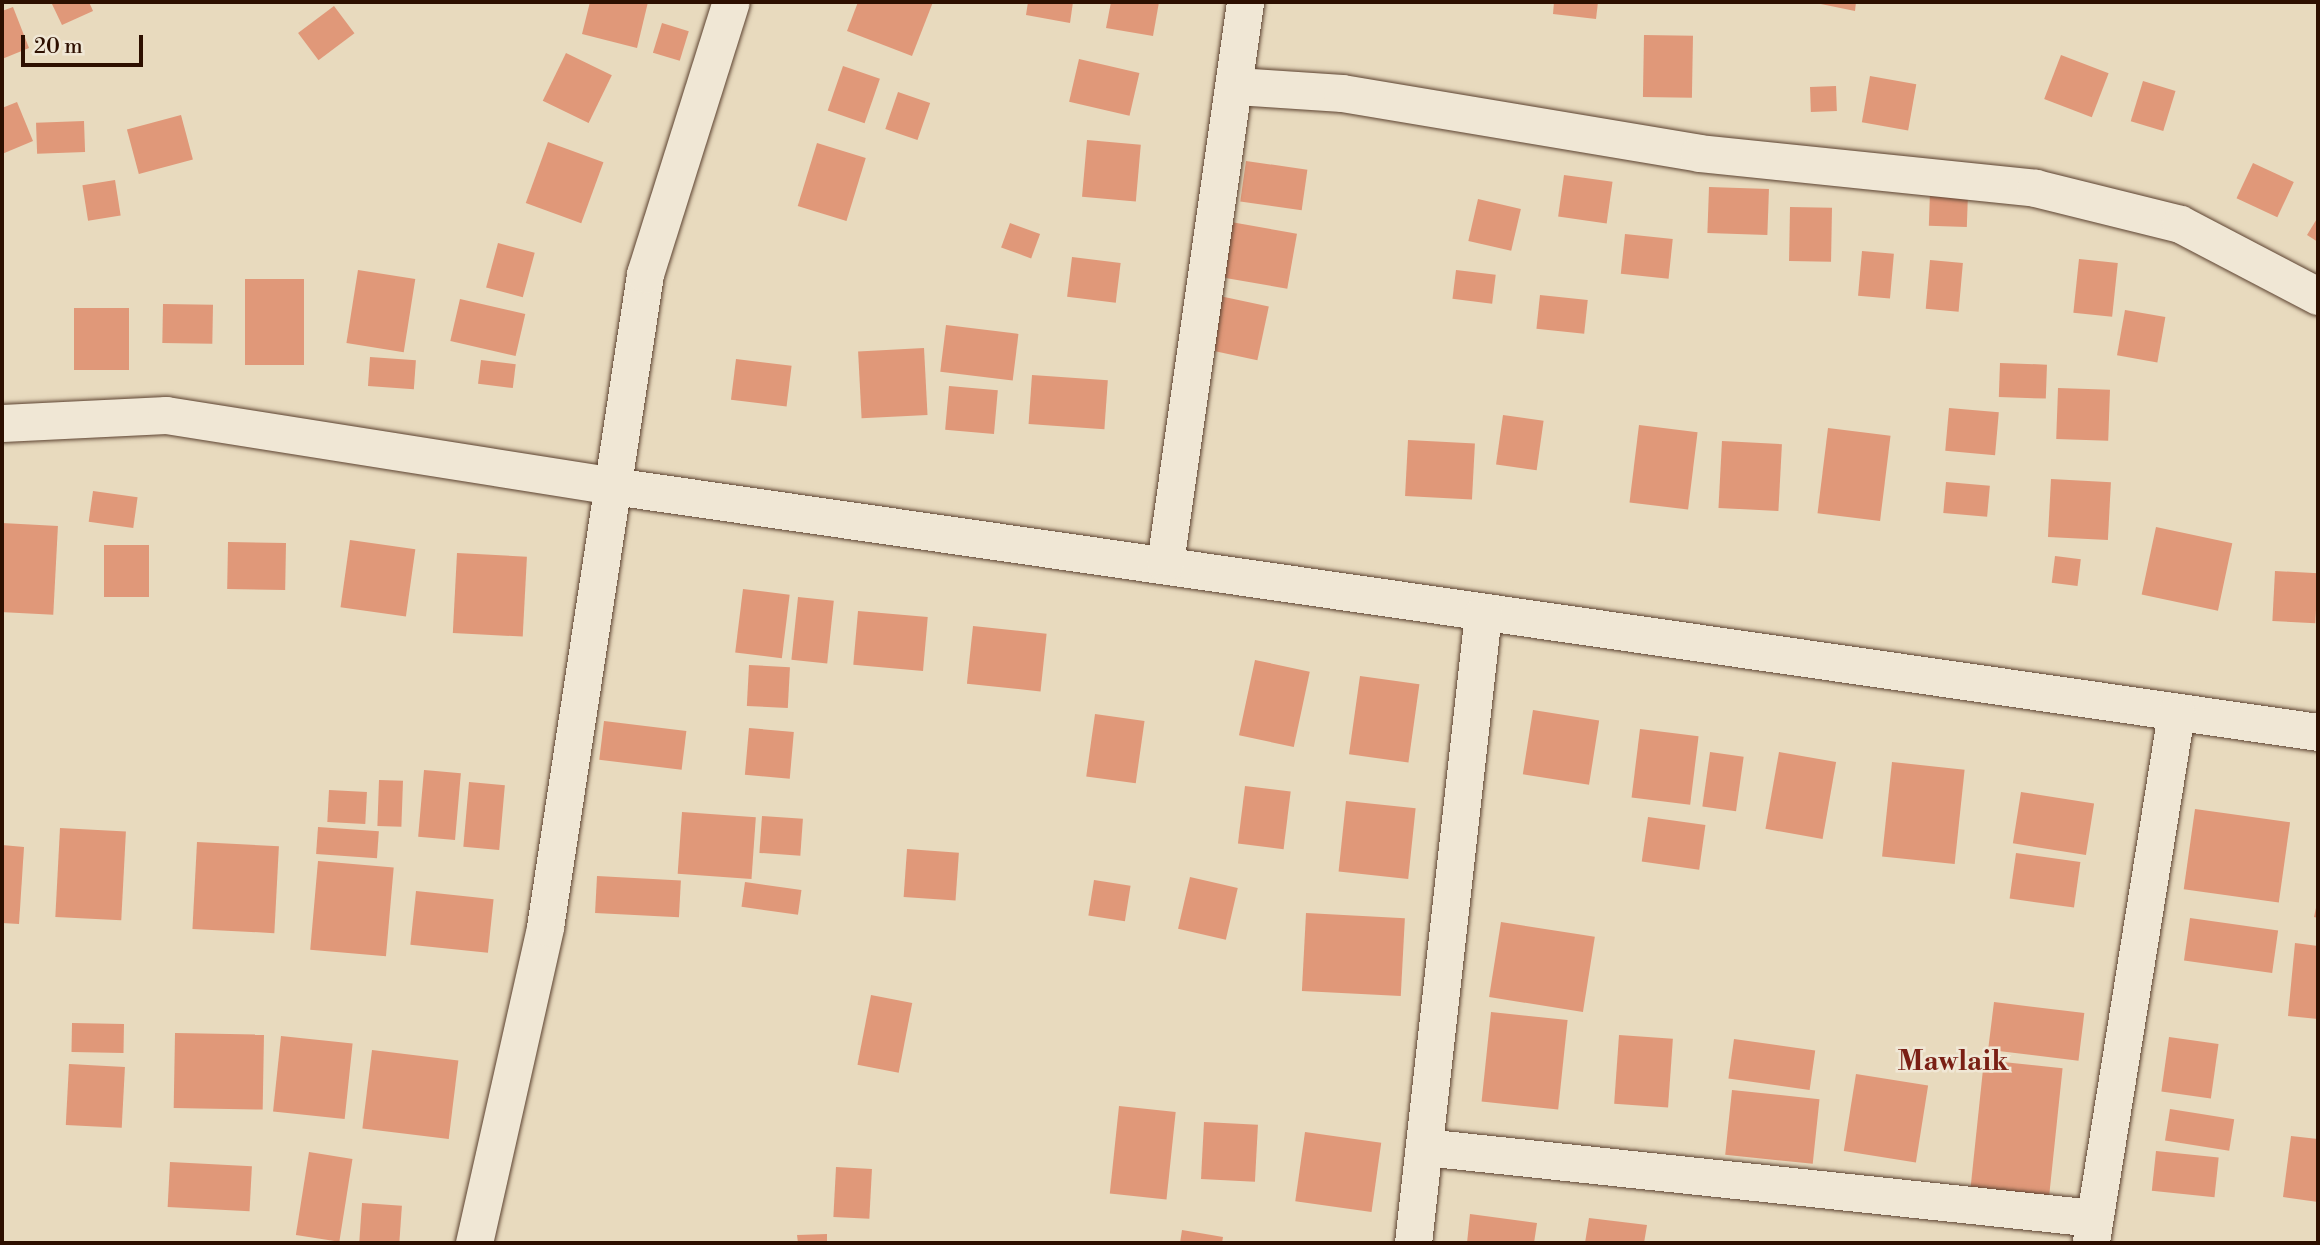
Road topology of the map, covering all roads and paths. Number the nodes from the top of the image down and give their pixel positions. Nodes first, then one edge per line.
1 (731, 2) edge
2 (1245, 2) edge
3 (1236, 86) junction
4 (2318, 296) edge
5 (2, 423) edge
6 (613, 486) junction
7 (1166, 563) junction
8 (1483, 613) junction
9 (2176, 713) junction
10 (2318, 732) edge
11 (1424, 1147) junction
12 (2092, 1231) edge
13 (474, 1243) edge
14 (1413, 1243) edge

1 - 6 street
2 - 3 street
3 - 4 street
3 - 7 street
5 - 6 street
6 - 7 street
6 - 13 street
7 - 8 street
8 - 9 street
8 - 11 street
9 - 10 street
9 - 12 street
11 - 12 street
11 - 14 street

